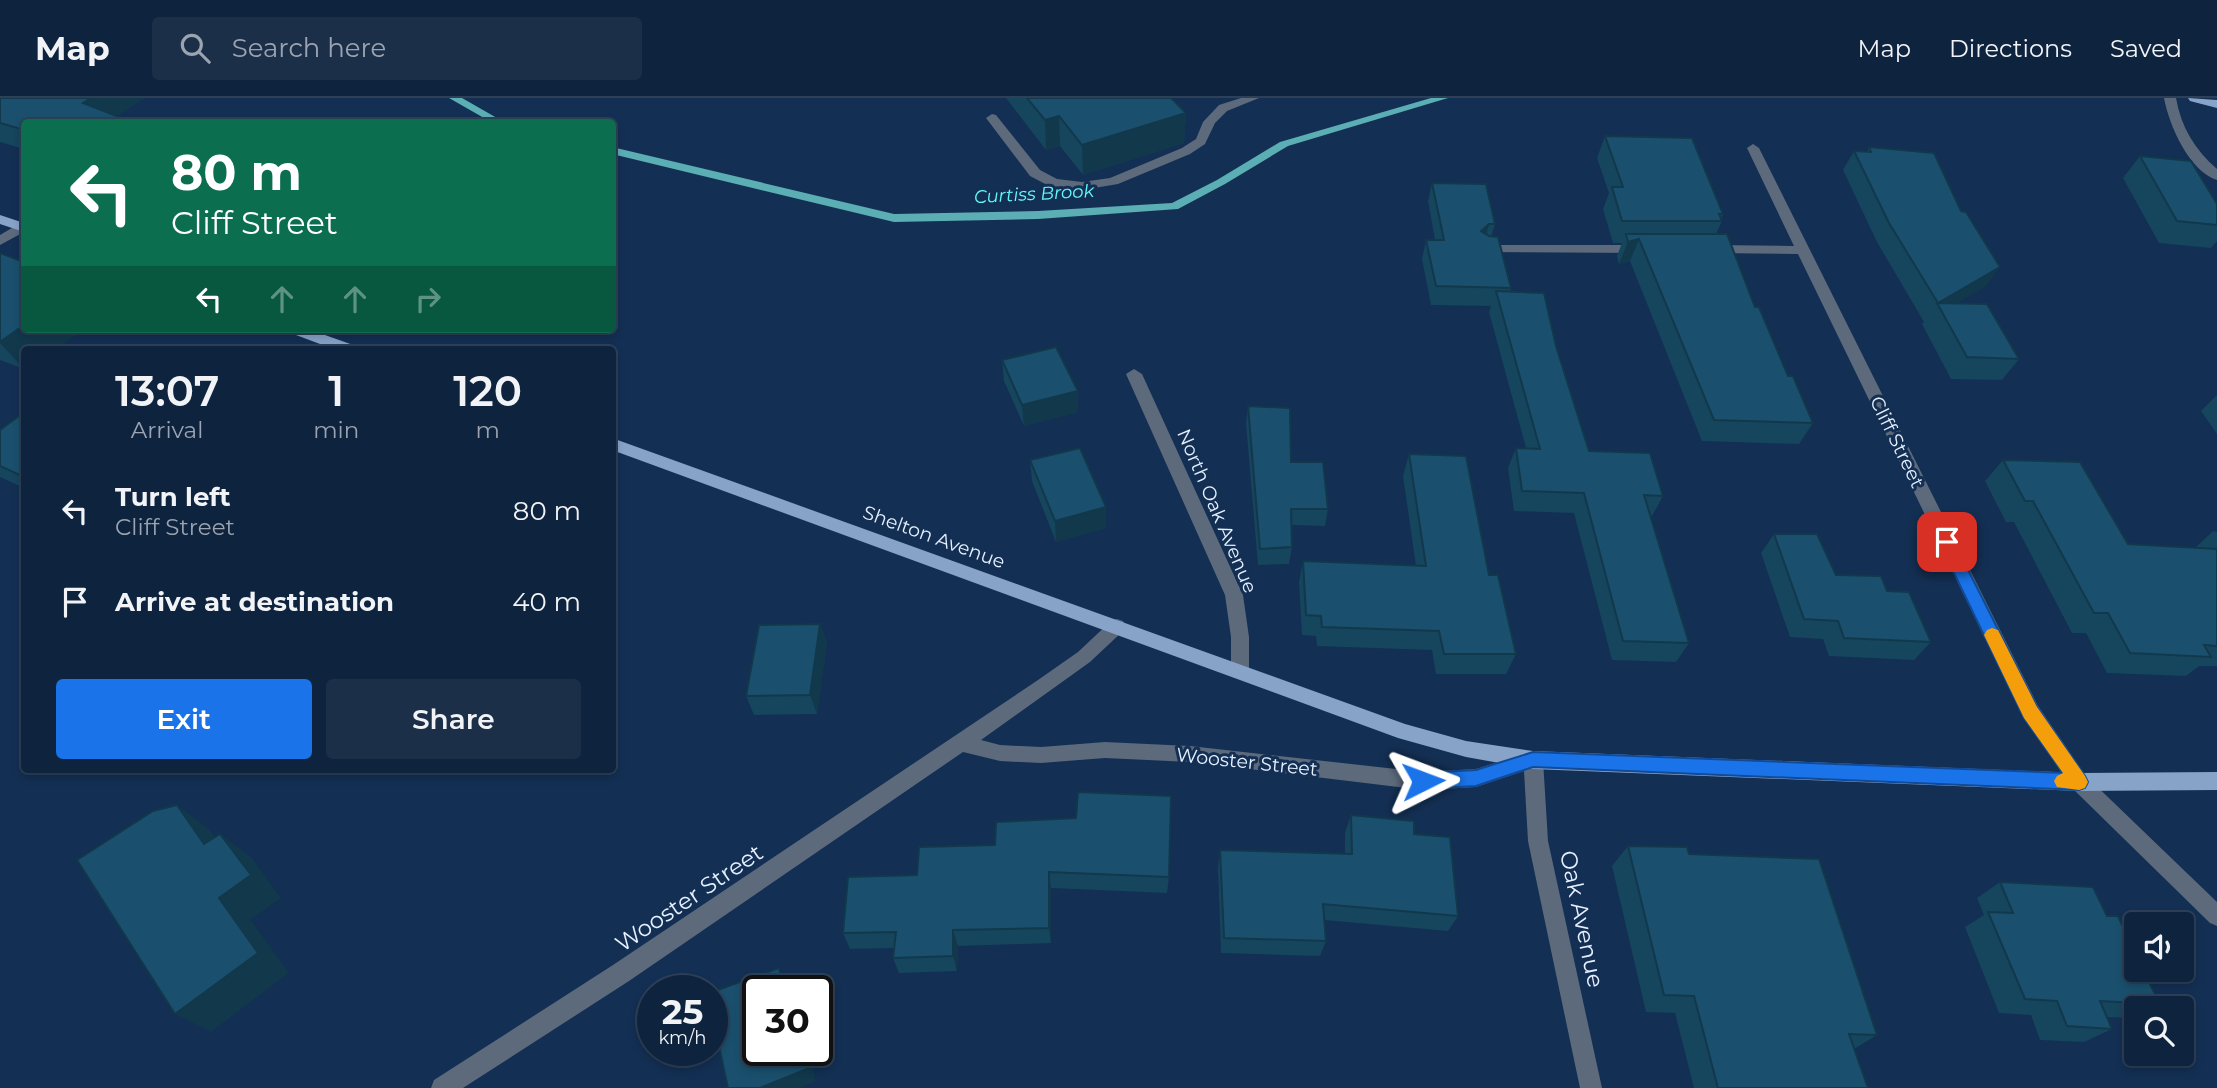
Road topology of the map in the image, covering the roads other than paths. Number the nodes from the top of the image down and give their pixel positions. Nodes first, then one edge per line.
1 (1252, 98) edge
2 (2170, 98) edge
3 (2194, 98) edge
4 (2217, 104) edge
5 (992, 118) dead end
6 (1753, 148) dead end
7 (2217, 176) edge
8 (0, 219) edge
9 (21, 227) edge
10 (21, 229) edge
11 (0, 241) edge
12 (1485, 249) edge
13 (1656, 249) edge
14 (1696, 249) edge
15 (1803, 250) junction
16 (304, 333) edge
17 (340, 346) edge
18 (1134, 374) dead end
19 (616, 445) edge
20 (1117, 626) junction
21 (1240, 670) junction
22 (960, 743) junction
23 (1533, 760) junction
24 (2217, 781) edge
25 (2079, 782) junction
26 (2217, 916) edge
27 (442, 1088) edge
28 (1591, 1088) edge

1 - 5 street
2 - 7 street
3 - 4 main road
6 - 15 street, Cliff Street
8 - 9 main road
10 - 11 street
12 - 13 street
14 - 15 street
15 - 25 street, Cliff Street
16 - 17 main road
18 - 21 street, North Oak Avenue
19 - 20 main road, Shelton Avenue
20 - 21 main road, Shelton Avenue
20 - 22 street, Wooster Street
21 - 23 main road, Wooster Street
22 - 23 street, Wooster Street
22 - 27 street, Wooster Street
23 - 25 main road, Wooster Street
23 - 28 street, Oak Avenue
24 - 25 main road, Wooster Street
25 - 26 street, Cliff Street

